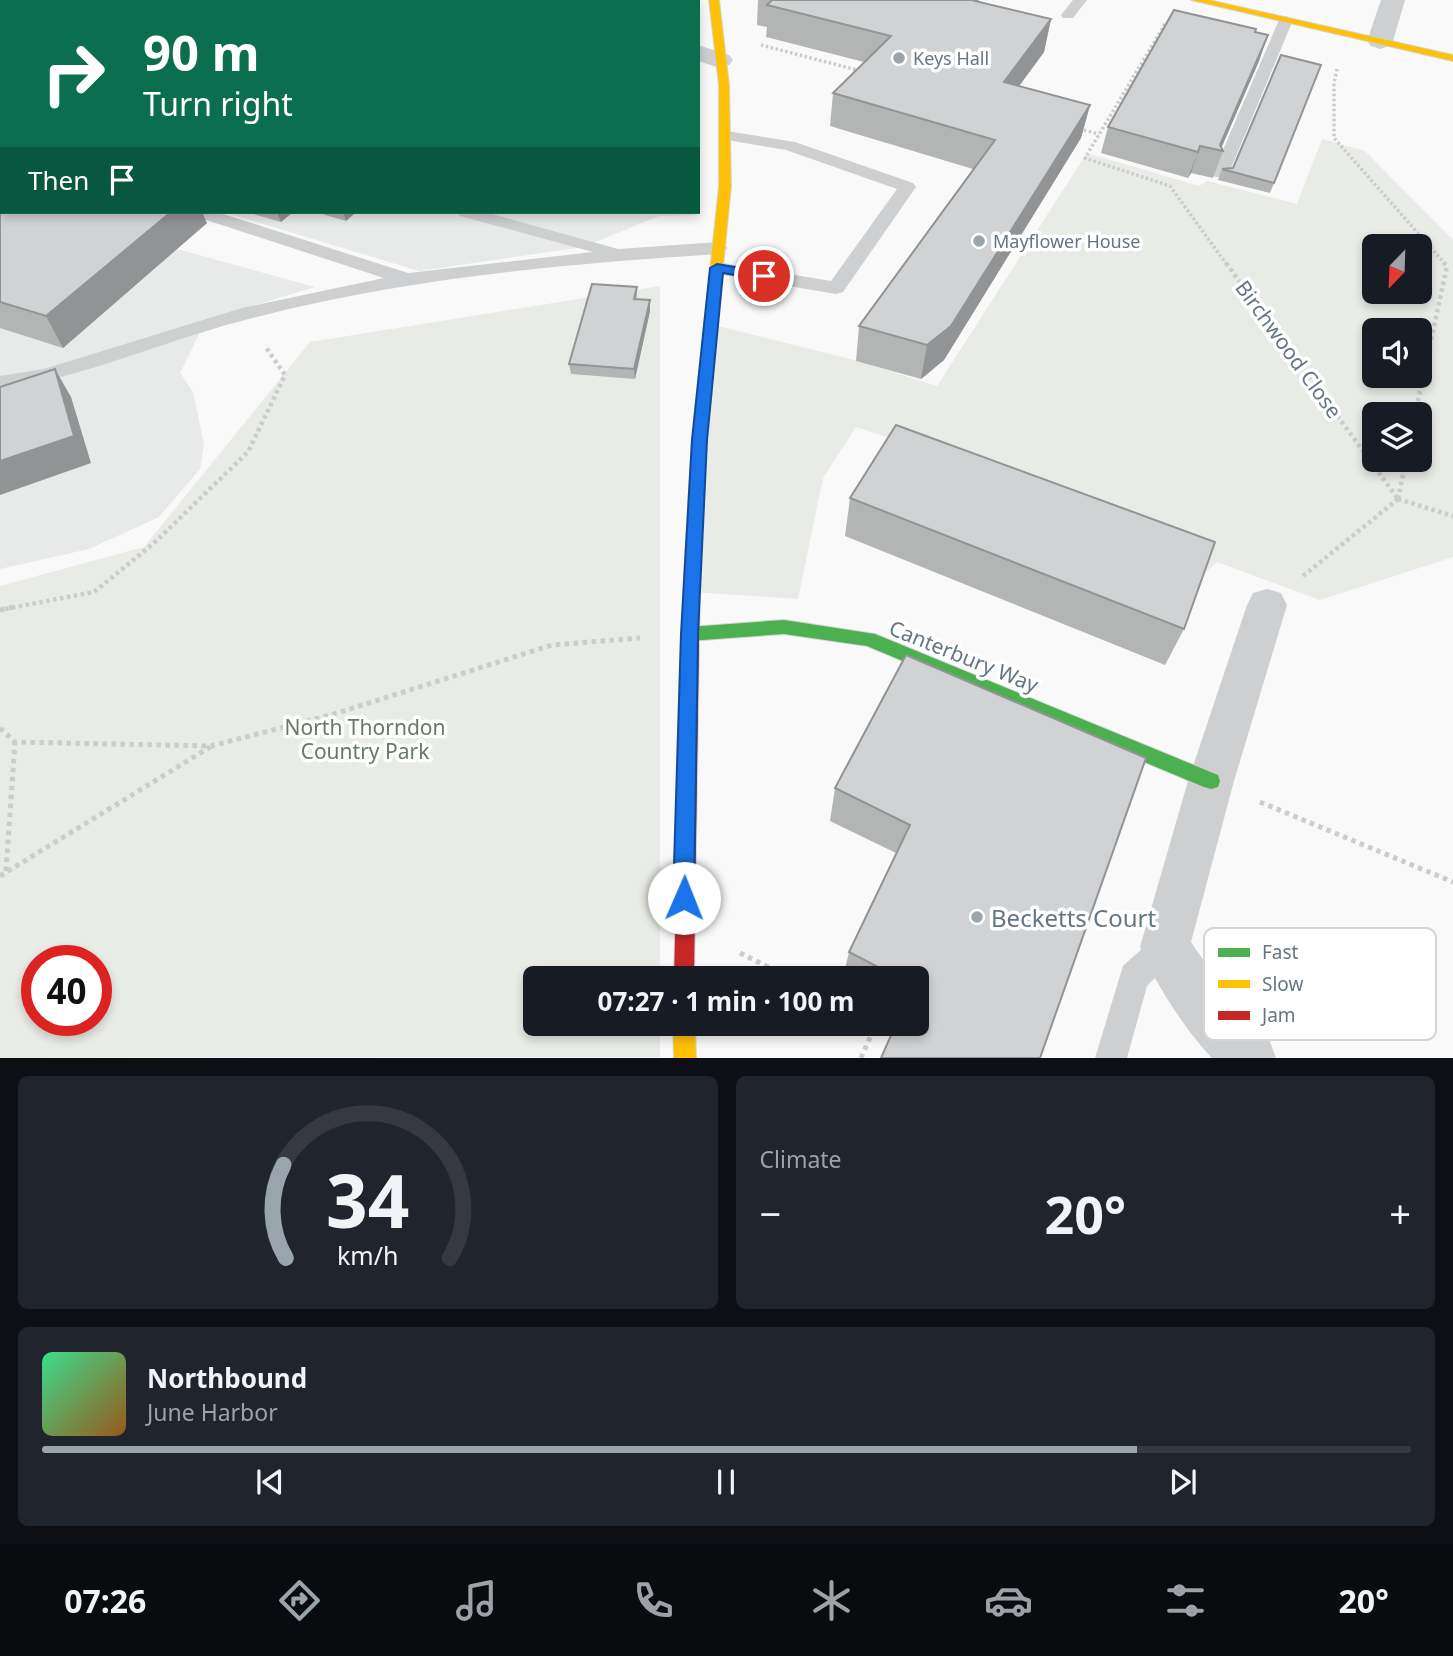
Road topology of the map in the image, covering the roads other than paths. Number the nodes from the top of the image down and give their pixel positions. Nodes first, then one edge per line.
1 (714, 0) edge
2 (1080, 0) edge
3 (1196, 0) edge
4 (1392, 0) edge
5 (1068, 15) dead end
6 (1286, 20) junction
7 (1380, 41) junction
8 (709, 57) edge
9 (1453, 58) edge
10 (727, 136) junction
11 (1221, 173) edge
12 (206, 214) edge
13 (474, 214) edge
14 (624, 254) junction
15 (718, 258) junction
16 (407, 279) junction
17 (0, 383) edge
18 (1267, 605) road end
19 (689, 634) junction
20 (1211, 781) junction
21 (1165, 947) junction
22 (684, 966) edge
23 (1204, 1005) edge
24 (684, 1036) edge
25 (1232, 1040) edge
26 (685, 1058) edge
27 (1111, 1058) edge
28 (1250, 1058) edge

1 - 8 street
2 - 5 lane
3 - 6 street
4 - 7 street
6 - 7 street
6 - 11 lane
7 - 9 street
8 - 10 street
10 - 15 street
10 - 15 lane
12 - 16 lane
13 - 14 lane
14 - 15 lane
14 - 16 lane
15 - 19 street
16 - 17 lane
18 - 20 street
19 - 20 street, Canterbury Way
19 - 22 street
20 - 21 street
21 - 23 street
21 - 27 lane
24 - 26 street
25 - 28 street

